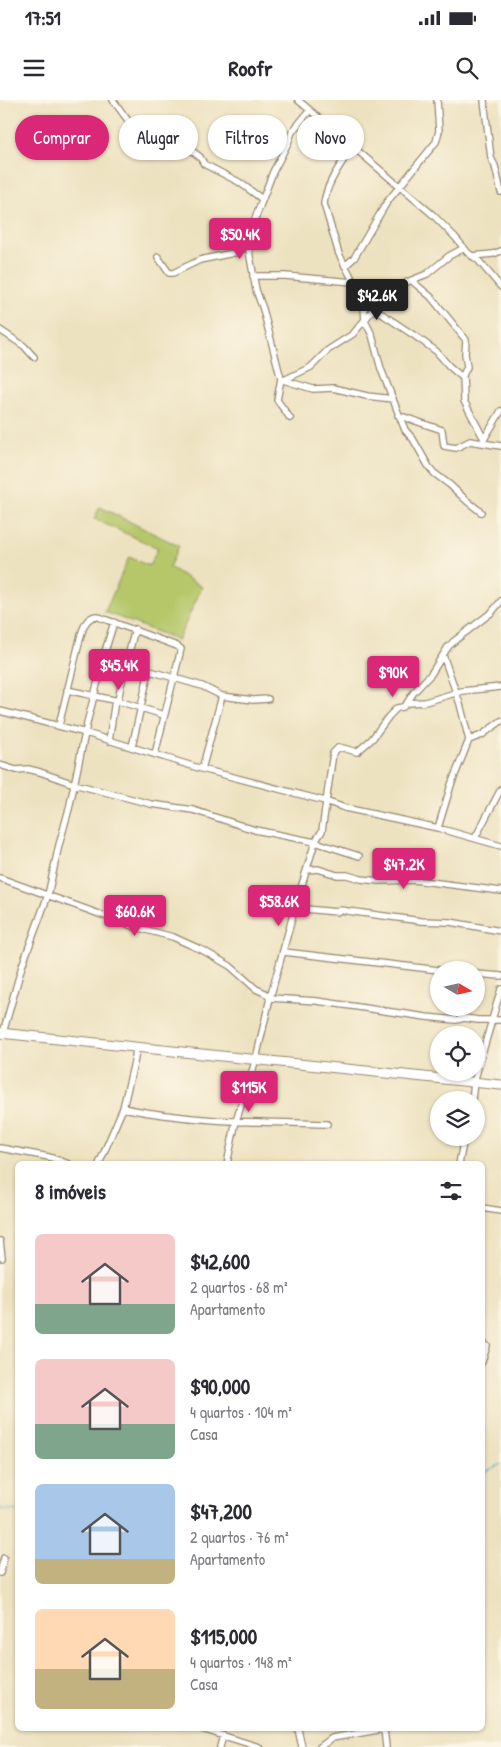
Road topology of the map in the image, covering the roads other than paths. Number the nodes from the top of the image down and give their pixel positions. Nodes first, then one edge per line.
1 (113, 100) edge
2 (298, 100) edge
3 (437, 100) edge
4 (484, 100) edge
5 (310, 110) junction
6 (316, 115) edge
7 (364, 155) edge
8 (344, 160) edge
9 (400, 186) junction
10 (501, 192) edge
11 (262, 199) junction
12 (250, 243) junction
13 (464, 248) junction
14 (501, 252) edge
15 (472, 256) junction
16 (158, 257) dead end
17 (345, 266) junction
18 (253, 276) junction
19 (412, 281) junction
20 (353, 282) junction
21 (501, 287) edge
22 (373, 308) junction
23 (365, 321) junction
24 (0, 330) edge
25 (34, 357) dead end
26 (463, 378) junction
27 (282, 380) junction
28 (393, 399) junction
29 (501, 411) edge
30 (398, 414) junction
31 (290, 418) dead end
32 (483, 440) junction
33 (501, 446) edge
34 (480, 512) dead end
35 (501, 601) edge
36 (114, 622) junction
37 (135, 630) junction
38 (443, 655) junction
39 (175, 678) junction
40 (501, 687) edge
41 (68, 690) junction
42 (456, 694) junction
43 (94, 695) junction
44 (222, 696) junction
45 (268, 699) dead end
46 (117, 700) junction
47 (407, 703) junction
48 (141, 707) junction
49 (0, 711) edge
50 (164, 715) junction
51 (501, 721) edge
52 (59, 726) junction
53 (86, 733) junction
54 (469, 740) junction
55 (108, 741) junction
56 (132, 747) junction
57 (155, 754) junction
58 (0, 766) edge
59 (202, 769) junction
60 (74, 784) junction
61 (501, 789) edge
62 (325, 801) junction
63 (438, 828) junction
64 (475, 838) junction
65 (315, 842) junction
66 (501, 846) edge
67 (359, 856) dead end
68 (307, 870) junction
69 (0, 878) edge
70 (501, 891) edge
71 (48, 895) junction
72 (294, 911) junction
73 (501, 932) edge
74 (284, 952) junction
75 (430, 969) edge
76 (485, 975) edge
77 (501, 976) edge
78 (501, 989) edge
79 (270, 998) junction
80 (491, 1020) junction
81 (501, 1020) edge
82 (2, 1033) edge
83 (136, 1047) junction
84 (256, 1059) junction
85 (474, 1082) junction
86 (501, 1085) edge
87 (473, 1091) edge
88 (123, 1108) junction
89 (236, 1121) junction
90 (327, 1124) dead end
91 (462, 1146) edge
92 (0, 1148) edge
93 (59, 1161) edge
94 (101, 1161) edge
95 (228, 1161) edge
96 (460, 1161) edge
97 (485, 1208) edge
98 (501, 1211) edge
99 (0, 1241) edge
100 (2, 1258) dead end
101 (4, 1558) dead end
102 (0, 1574) edge
103 (208, 1731) edge
104 (298, 1731) edge
105 (372, 1731) edge
106 (384, 1731) edge
107 (223, 1736) junction
108 (220, 1747) edge
109 (259, 1747) edge
110 (302, 1747) edge
111 (320, 1747) edge
112 (386, 1747) edge

1 - 11 street
2 - 5 street
3 - 9 street
4 - 10 street
5 - 6 street
5 - 11 street
7 - 9 street
8 - 17 street
9 - 13 street
9 - 17 street
11 - 12 street
12 - 16 street
12 - 18 street
13 - 15 street
13 - 19 street
14 - 15 street
15 - 21 street
17 - 20 street
18 - 20 street
18 - 27 street
19 - 22 street
19 - 26 street
20 - 23 street
22 - 23 street
22 - 26 street
23 - 27 street
23 - 28 street
24 - 25 street
26 - 32 street
27 - 28 street
27 - 31 street
28 - 30 street
29 - 32 street
30 - 32 street
30 - 34 street
32 - 33 street
35 - 38 street
36 - 37 street
36 - 41 street
36 - 43 street
37 - 39 street
37 - 46 street
38 - 42 street
38 - 47 street
39 - 44 street
39 - 48 street
39 - 50 street
40 - 42 street
41 - 43 street
41 - 52 street
42 - 47 street
42 - 54 street
43 - 46 street
43 - 53 street
44 - 45 street
44 - 59 street
46 - 48 street
46 - 55 street
47 - 62 street
48 - 50 street
48 - 56 street
49 - 52 street
50 - 57 street
51 - 54 street
52 - 53 street
53 - 55 street
53 - 60 street
54 - 63 street
55 - 56 street
56 - 57 street
57 - 59 street
58 - 60 street
59 - 62 street
60 - 65 street
60 - 71 street
61 - 64 street
62 - 63 street
62 - 65 street
63 - 64 street
64 - 66 street
65 - 67 street
65 - 68 street
68 - 70 street
68 - 72 street
69 - 71 street
71 - 79 street
71 - 82 street
72 - 73 street
72 - 74 street
74 - 75 street
74 - 79 street
76 - 77 street
78 - 80 street
79 - 80 street
79 - 84 street
80 - 81 street
80 - 85 street
82 - 83 main road
83 - 84 main road
83 - 88 street
84 - 85 main road
84 - 89 street
85 - 86 main road
85 - 87 street
88 - 89 street
88 - 94 street
89 - 90 street
89 - 95 street
91 - 96 street
92 - 93 street
97 - 98 street
99 - 100 street
101 - 102 street
103 - 107 street
104 - 110 street
105 - 111 street
106 - 112 street
107 - 108 street
107 - 109 street

